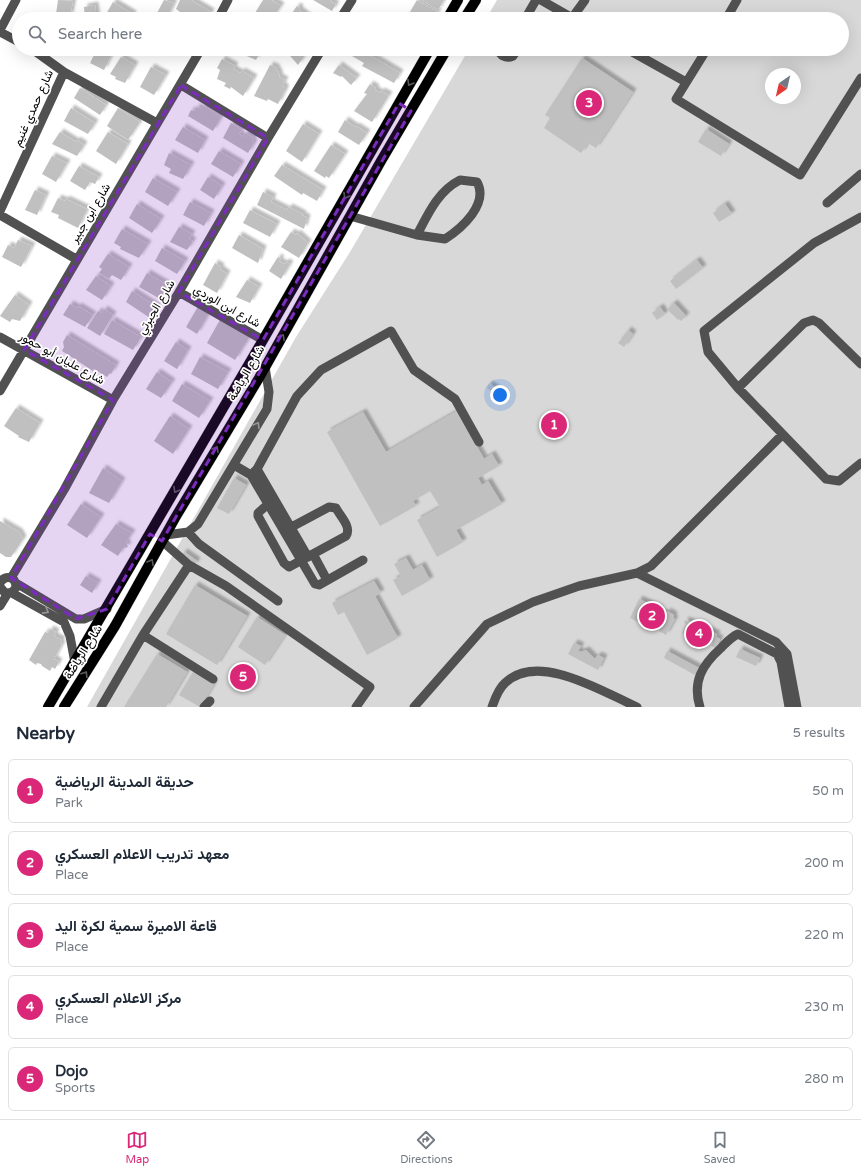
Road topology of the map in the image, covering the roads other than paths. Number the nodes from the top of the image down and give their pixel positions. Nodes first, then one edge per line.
1 (16, 0) edge
2 (228, 0) edge
3 (352, 0) edge
4 (458, 0) edge
5 (476, 0) edge
6 (536, 0) edge
7 (541, 0) edge
8 (585, 0) edge
9 (737, 0) edge
10 (222, 12) edge
11 (344, 12) edge
12 (451, 12) edge
13 (468, 12) edge
14 (529, 12) edge
15 (562, 12) edge
16 (577, 12) edge
17 (730, 12) edge
18 (0, 31) edge
19 (12, 38) edge
20 (42, 56) edge
21 (197, 56) edge
22 (318, 56) edge
23 (426, 56) edge
24 (443, 56) edge
25 (640, 56) edge
26 (703, 56) edge
27 (64, 72) junction
28 (861, 78) edge
29 (686, 82) junction
30 (181, 85) junction
31 (399, 103) junction
32 (411, 111) junction
33 (157, 123) junction
34 (268, 138) junction
35 (861, 174) edge
36 (827, 204) dead end
37 (0, 211) edge
38 (0, 215) edge
39 (350, 216) junction
40 (861, 217) edge
41 (417, 235) junction
42 (76, 259) junction
43 (179, 292) junction
44 (0, 337) edge
45 (263, 340) junction
46 (24, 350) junction
47 (861, 364) edge
48 (265, 367) junction
49 (738, 388) junction
50 (0, 391) edge
51 (113, 400) junction
52 (782, 435) junction
53 (479, 442) dead end
54 (861, 463) edge
55 (234, 465) junction
56 (254, 472) junction
57 (268, 504) junction
58 (287, 529) junction
59 (188, 532) junction
60 (150, 534) junction
61 (164, 538) junction
62 (307, 557) junction
63 (363, 560) dead end
64 (189, 565) junction
65 (637, 573) junction
66 (327, 580) junction
67 (5, 585) edge
68 (278, 601) dead end
69 (0, 606) edge
70 (107, 609) junction
71 (143, 635) junction
72 (75, 662) junction
73 (213, 679) dead end
74 (48, 707) edge
75 (64, 707) edge
76 (101, 707) edge
77 (356, 707) edge
78 (414, 707) edge
79 (492, 707) edge
80 (637, 707) edge
81 (700, 707) edge
82 (789, 707) edge
83 (797, 707) edge

1 - 18 street
2 - 10 street
3 - 11 street
4 - 12 main road
5 - 13 main road
6 - 14 street
7 - 15 street
8 - 16 street
9 - 17 street
18 - 19 street
20 - 27 street, شارع حمدي غنيم
21 - 30 street, شارع ابن جبير
22 - 34 street, شارع الجبرتي
23 -> 31 main road, شارع الرياضة
24 - 32 main road, شارع الرياضة
25 - 29 street
26 - 29 street
27 - 33 street
27 - 37 street, شارع حمدي غنيم
28 - 29 street
30 - 33 street, شارع ابن جبير
30 - 34 street
31 - 32 main road
31 -> 45 main road, شارع الرياضة
32 - 39 main road, شارع الرياضة
33 - 42 street, شارع ابن جبير
34 - 43 street, شارع الجبرتي
35 - 36 street
38 - 42 street
39 - 41 street
48 -> 39 main road, شارع الرياضة
40 - 49 street
41 - 41 street
42 - 46 street, شارع ابن جبير
43 - 45 street, شارع ابن الوردي
43 - 51 street, شارع الجبرتي
44 - 46 street, شارع عليان أبو حمور
45 -> 60 main road, شارع الرياضة
46 - 50 street, شارع ابن جبير
46 - 51 street, شارع عليان أبو حمور
47 - 49 street
55 -> 48 street
61 -> 48 main road, شارع الرياضة
49 - 52 street
51 - 67 street, شارع الجبرتي
52 - 54 street
52 - 65 street
53 - 56 street
55 - 56 street
55 - 59 street
56 - 57 street
56 - 58 street
57 - 58 street
57 - 62 street
58 - 62 street
58 - 62 street
59 - 61 street
59 - 68 street
60 - 61 main road
60 - 70 main road, شارع الرياضة
61 - 64 street
75 -> 61 main road, شارع الرياضة
62 - 66 street
62 - 66 street
63 - 66 street
64 - 71 street
64 - 77 street
65 - 78 street
65 - 83 street
67 - 69 street, شارع الجبرتي
67 - 70 street
67 -> 72 street
70 - 72 main road, شارع الرياضة
71 - 73 street
71 - 76 street
72 - 74 main road, شارع الرياضة
79 - 80 street
81 - 82 street

